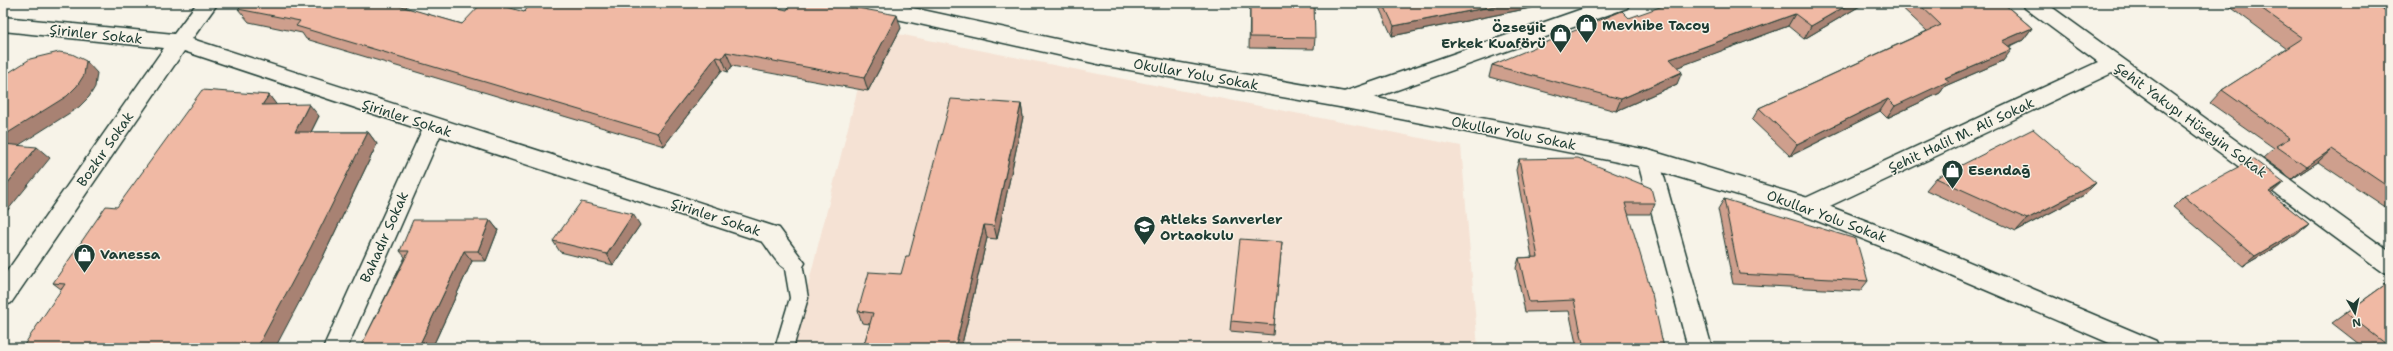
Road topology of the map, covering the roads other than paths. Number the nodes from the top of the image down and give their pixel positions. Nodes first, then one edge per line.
1 (208, 3) edge
2 (857, 3) edge
3 (1620, 3) edge
4 (2032, 3) edge
5 (3, 24) edge
6 (179, 42) junction
7 (2114, 64) junction
8 (1345, 100) junction
9 (434, 126) junction
10 (1648, 159) junction
11 (1807, 207) junction
12 (793, 263) joint
13 (2390, 265) edge
14 (6, 286) edge
15 (335, 348) edge
16 (784, 348) edge
17 (1700, 348) edge
18 (2147, 348) edge

1 - 6 street, Bozkır Sokak
2 - 8 street, Okullar Yolu Sokak
3 - 8 street
4 - 7 street, Şehit Yakupı Hüseyin Sokak
5 - 6 street, Şirinler Sokak
6 - 9 street, Şirinler Sokak
6 - 14 street, Bozkır Sokak
7 - 11 street, Şehit Halil M. Ali Sokak
7 - 13 street, Şehit Yakupı Hüseyin Sokak
8 - 10 street, Okullar Yolu Sokak
9 - 12 street, Şirinler Sokak
9 - 15 street, Bahadır Sokak
10 - 11 street, Okullar Yolu Sokak
10 - 17 street
11 - 18 street, Okullar Yolu Sokak
12 - 16 lane

